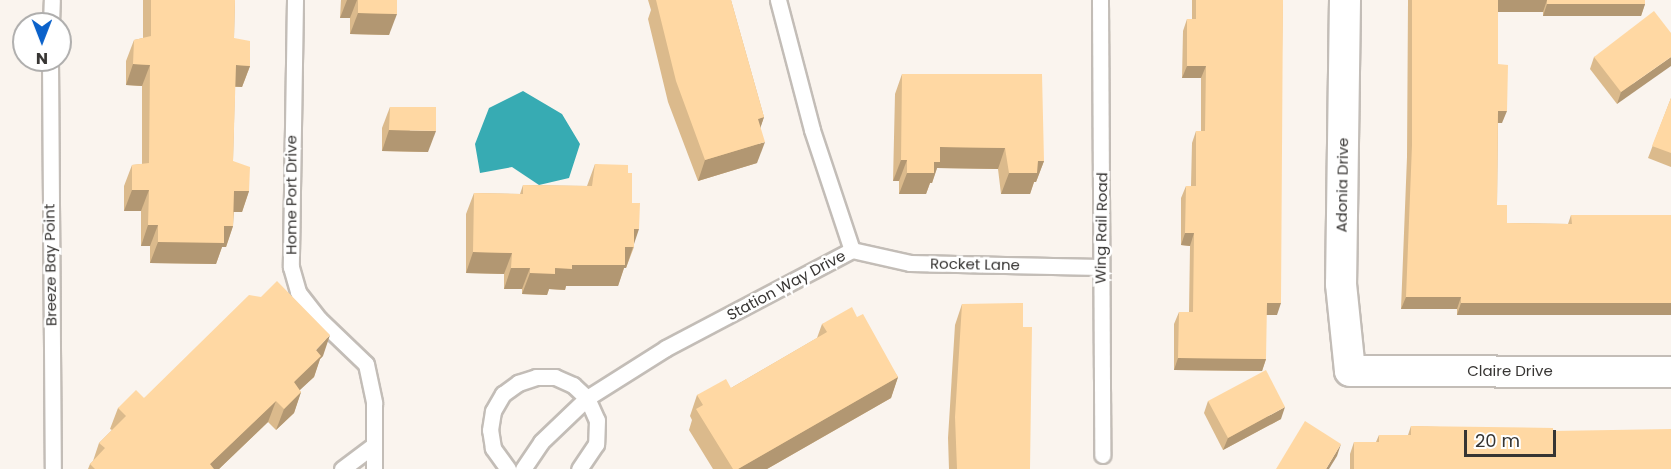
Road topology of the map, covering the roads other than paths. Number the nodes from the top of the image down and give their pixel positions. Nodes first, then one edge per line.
1 (295, 0) edge
2 (778, 0) edge
3 (1100, 0) edge
4 (1345, 0) edge
5 (50, 72) edge
6 (852, 250) junction
7 (1100, 267) junction
8 (1350, 370) joint
9 (1671, 372) edge
10 (587, 398) junction
11 (374, 445) junction
12 (1102, 455) dead end
13 (53, 469) edge
14 (342, 469) edge
15 (374, 469) edge
16 (508, 469) edge
17 (523, 469) edge
18 (579, 469) edge

1 - 11 lane, Home Port Drive
2 - 6 lane, Station Way Drive
3 - 7 lane, Wing Rail Road
4 - 8 street, Adonia Drive
5 - 13 lane, Breeze Bay Point
6 - 7 lane, Rocket Lane
6 - 10 lane, Station Way Drive
7 - 12 lane, Wing Rail Road
8 - 9 street, Claire Drive
10 - 16 lane
10 - 17 lane, Station Way Drive
10 - 18 lane
11 - 14 lane
11 - 15 lane, Home Port Drive

